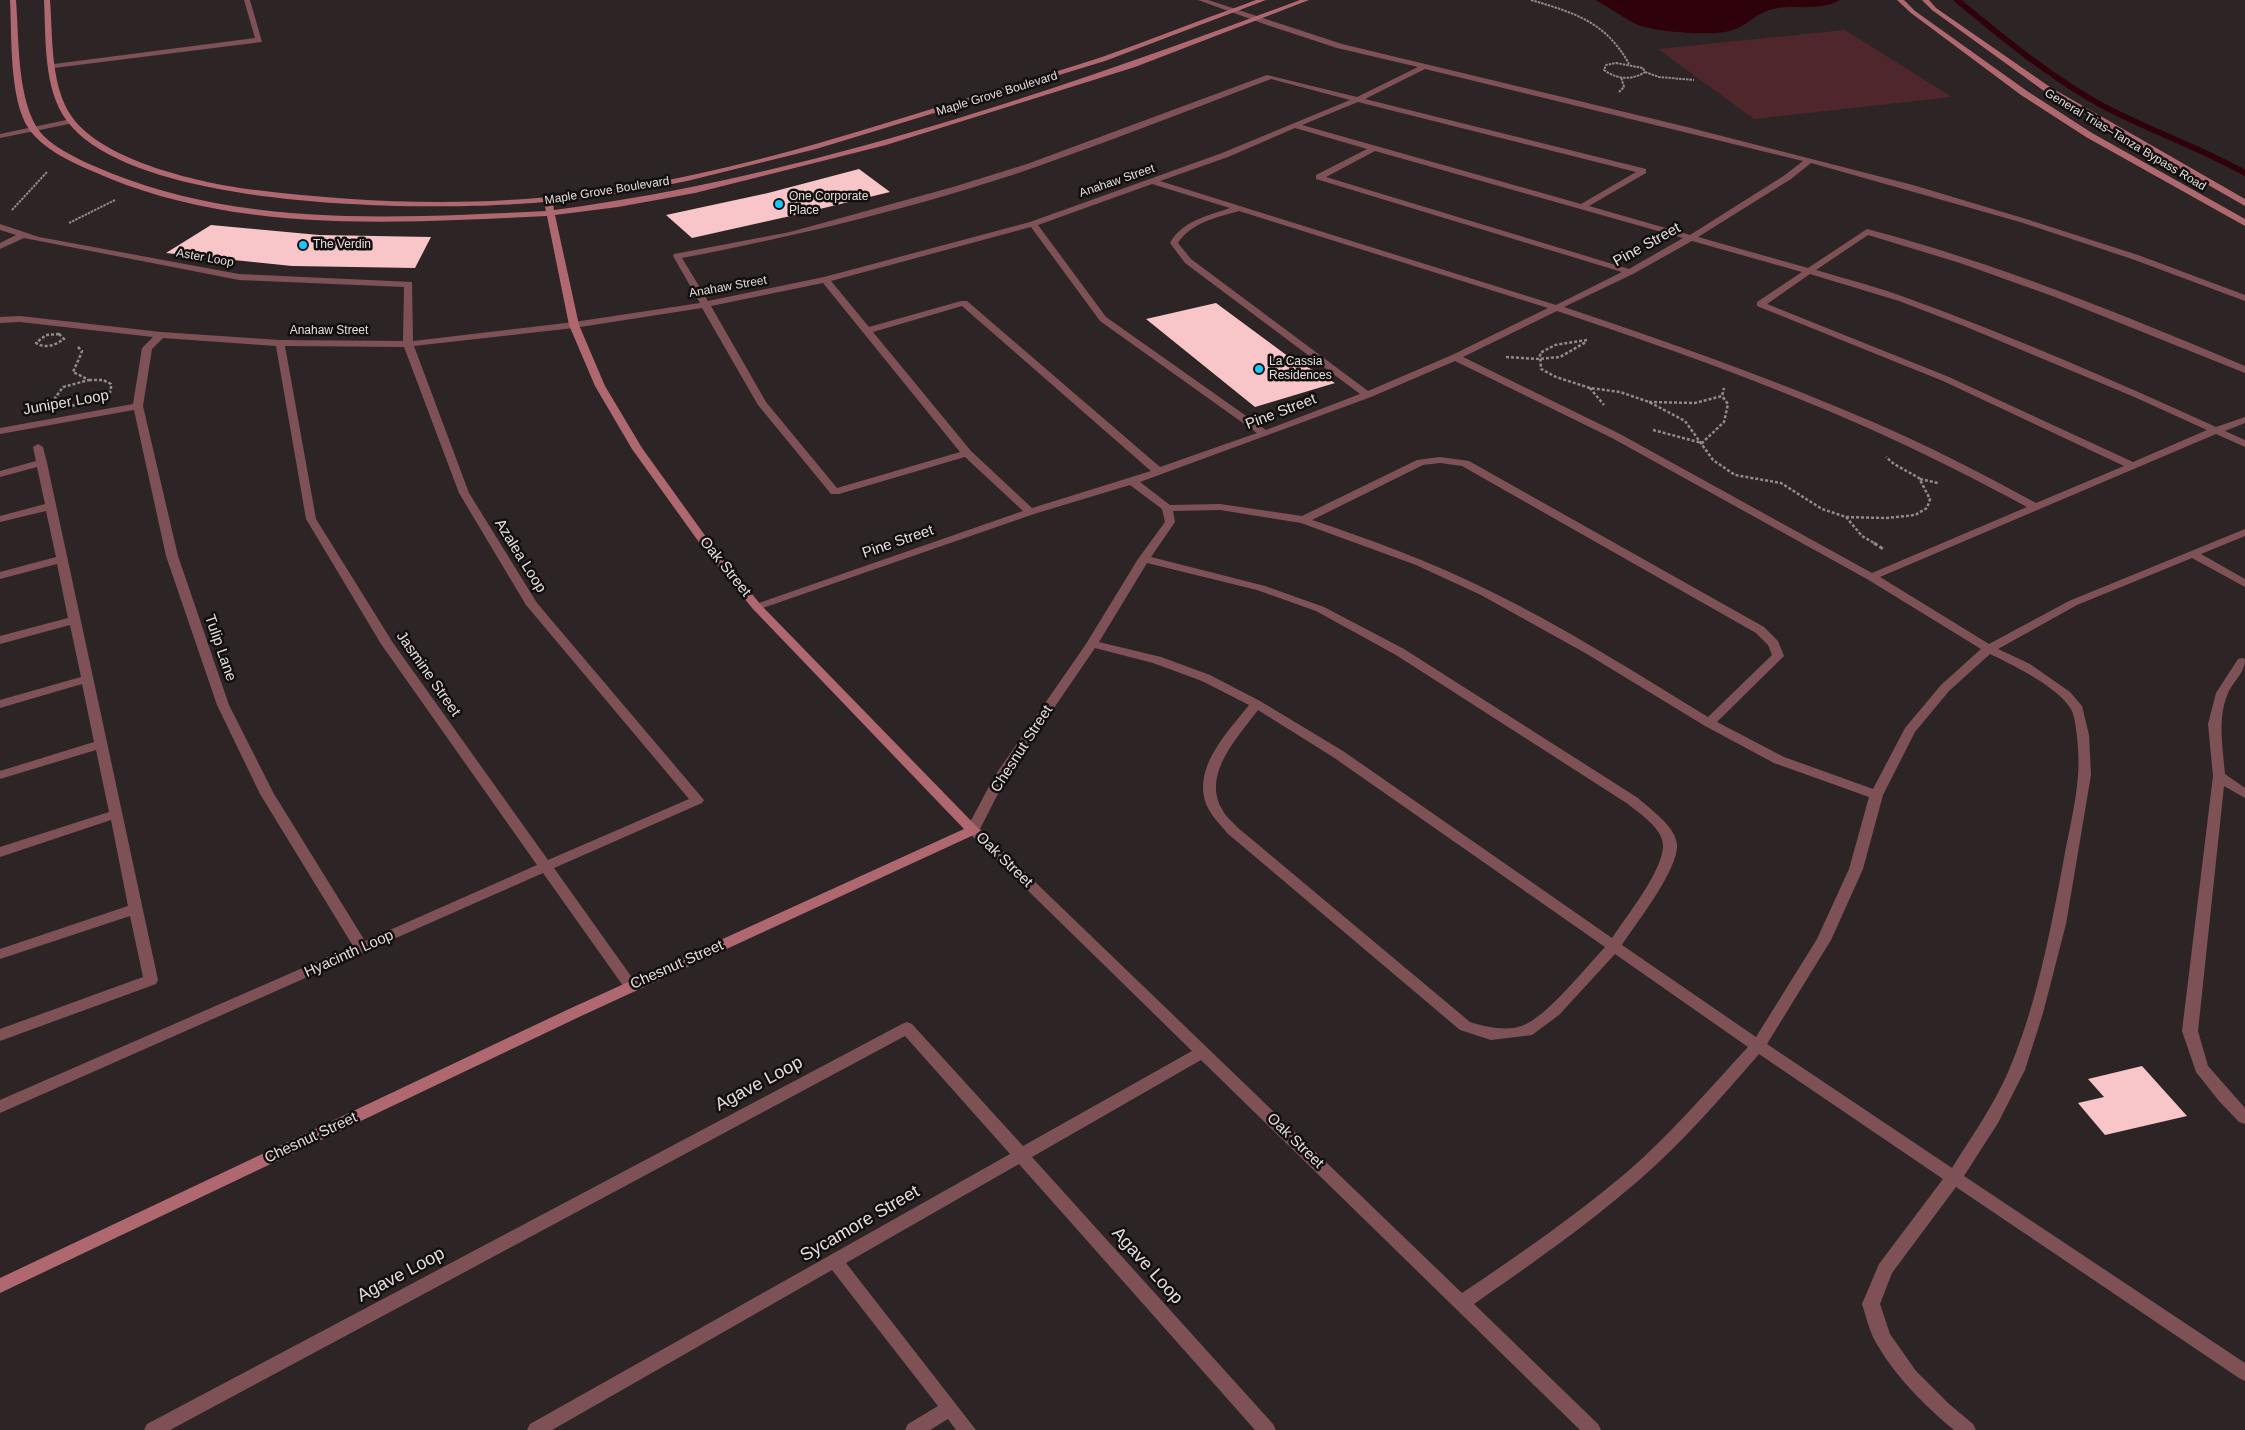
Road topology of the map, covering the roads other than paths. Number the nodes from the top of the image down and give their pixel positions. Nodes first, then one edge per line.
1 (13, 0) edge
2 (47, 0) edge
3 (247, 0) edge
4 (1201, 0) edge
5 (1263, 0) edge
6 (1306, 0) edge
7 (1900, 0) edge
8 (1925, 0) edge
9 (1230, 11) junction
10 (1253, 18) junction
11 (54, 66) junction
12 (1425, 66) junction
13 (1358, 99) junction
14 (71, 121) junction
15 (1295, 126) junction
16 (32, 129) junction
17 (0, 136) edge
18 (1374, 148) junction
19 (1809, 160) junction
20 (1155, 182) junction
21 (548, 200) junction
22 (2245, 203) edge
23 (1583, 206) junction
24 (1238, 208) junction
25 (551, 213) junction
26 (2245, 223) edge
27 (1033, 224) junction
28 (0, 227) edge
29 (21, 236) junction
30 (1692, 238) junction
31 (0, 246) edge
32 (1810, 271) junction
33 (1630, 272) junction
34 (825, 280) junction
35 (409, 284) joint
36 (2242, 294) edge
37 (704, 305) junction
38 (1560, 308) junction
39 (0, 320) edge
40 (574, 325) junction
41 (867, 331) junction
42 (161, 335) junction
43 (280, 343) junction
44 (408, 344) junction
45 (1455, 357) junction
46 (2245, 370) edge
47 (1367, 395) junction
48 (138, 406) junction
49 (2245, 420) edge
50 (2217, 430) junction
51 (0, 431) edge
52 (1265, 434) junction
53 (2245, 444) edge
54 (38, 447) dead end
55 (966, 452) junction
56 (42, 463) junction
57 (2134, 466) junction
58 (1158, 471) junction
59 (0, 474) edge
60 (1132, 481) junction
61 (51, 506) junction
62 (2036, 507) junction
63 (1167, 508) junction
64 (1030, 512) junction
65 (0, 519) edge
66 (1303, 520) junction
67 (2245, 532) edge
68 (2193, 554) junction
69 (62, 559) junction
70 (1144, 559) junction
71 (0, 576) edge
72 (1871, 577) junction
73 (2245, 584) edge
74 (757, 607) junction
75 (75, 620) junction
76 (0, 640) edge
77 (1092, 644) junction
78 (1989, 649) junction
79 (2243, 663) edge
80 (88, 679) junction
81 (0, 704) edge
82 (1256, 704) junction
83 (1709, 723) junction
84 (101, 744) junction
85 (0, 775) edge
86 (2219, 776) junction
87 (2245, 794) edge
88 (1876, 795) junction
89 (697, 800) joint
90 (116, 814) junction
91 (973, 830) junction
92 (0, 852) edge
93 (546, 867) junction
94 (136, 909) junction
95 (1614, 946) junction
96 (362, 948) junction
97 (0, 954) edge
98 (632, 986) junction
99 (0, 1035) edge
100 (1758, 1046) junction
101 (1204, 1052) junction
102 (0, 1107) edge
103 (2245, 1118) edge
104 (1020, 1156) junction
105 (1954, 1178) junction
106 (835, 1261) junction
107 (0, 1286) edge
108 (1462, 1303) junction
109 (2245, 1373) edge
110 (950, 1408) junction
111 (153, 1430) edge
112 (536, 1430) edge
113 (914, 1430) edge
114 (967, 1430) edge
115 (1267, 1430) edge
116 (1592, 1430) edge
117 (1967, 1430) edge

1 - 16 street, Maple Grove Boulevard
2 - 11 street, Maple Grove Boulevard
3 - 11 street
4 - 9 street
5 - 9 street, Maple Grove Boulevard
6 - 10 street, Maple Grove Boulevard
7 - 26 street, General Trias–Tanza Bypass Road
8 - 22 street, General Trias–Tanza Bypass Road
9 - 10 street
9 - 21 street, Maple Grove Boulevard
10 - 12 street
10 - 25 street, Maple Grove Boulevard
11 - 14 street, Maple Grove Boulevard
12 - 13 street, Anahaw Street
12 - 19 street
13 - 15 street, Anahaw Street
13 - 23 street
13 - 37 street
14 - 16 street
14 - 21 street, Maple Grove Boulevard
15 - 18 street
15 - 20 street, Anahaw Street
16 - 17 street
16 - 25 street, Maple Grove Boulevard
18 - 23 street
18 - 33 street
19 - 30 street, Pine Street
19 - 36 street
20 - 24 street
20 - 27 street, Anahaw Street
21 - 25 street, Oak Street
23 - 30 street
24 - 38 street
24 - 47 street
25 - 40 street, Oak Street
27 - 34 street, Anahaw Street
27 - 52 street
28 - 29 street, Aster Loop
29 - 31 street
29 - 35 street, Aster Loop
30 - 32 street
30 - 33 street, Pine Street
32 - 46 street
32 - 50 street
32 - 57 street
33 - 38 street, Pine Street
34 - 37 street, Anahaw Street
34 - 41 street
35 - 44 street, Azalea Loop
37 - 40 street, Anahaw Street
37 - 55 street
38 - 45 street, Pine Street
38 - 62 street
39 - 42 street, Anahaw Street
40 - 44 street, Anahaw Street
40 - 74 street, Oak Street
41 - 55 street
41 - 58 street
42 - 43 street, Anahaw Street
42 - 48 street, Tulip Lane
43 - 44 street, Anahaw Street
43 - 93 street, Jasmine Street
44 - 89 street, Azalea Loop
45 - 47 street, Pine Street
45 - 72 street
47 - 52 street, Pine Street
48 - 51 street, Juniper Loop
48 - 96 street, Tulip Lane
49 - 50 street
50 - 53 street
50 - 57 street
52 - 58 street, Pine Street
54 - 56 street
55 - 64 street
56 - 59 street
56 - 61 street
57 - 62 street
58 - 60 street, Pine Street
60 - 63 street
60 - 64 street, Pine Street
61 - 65 street
61 - 69 street
62 - 72 street
63 - 66 street
63 - 70 street, Chesnut Street
64 - 74 street, Pine Street
66 - 83 street
66 - 83 street
67 - 68 street
68 - 73 street
68 - 78 street
69 - 71 street
69 - 75 street
70 - 77 street, Chesnut Street
70 - 95 street
72 - 78 street
74 - 91 street, Oak Street
75 - 76 street
75 - 80 street
77 - 82 street
77 - 91 street, Chesnut Street
78 - 88 street
78 - 105 street
79 - 86 street
80 - 81 street
80 - 84 street
82 - 95 street
82 - 95 street
83 - 88 street
84 - 85 street
84 - 90 street
86 - 87 street
86 - 103 street
88 - 100 street
89 - 93 street, Hyacinth Loop
90 - 92 street
90 - 94 street
91 - 98 street, Chesnut Street
91 - 101 street, Oak Street
93 - 96 street, Hyacinth Loop
93 - 98 street, Jasmine Street
94 - 97 street
94 - 99 street
95 - 100 street
96 - 102 street, Hyacinth Loop
98 - 107 street, Chesnut Street
100 - 105 street
100 - 108 street
101 - 104 street, Sycamore Street
101 - 108 street, Oak Street
104 - 106 street, Sycamore Street
104 - 111 street, Agave Loop
104 - 115 street, Agave Loop
105 - 109 street
105 - 117 street
106 - 110 street
106 - 112 street, Sycamore Street
108 - 116 street, Oak Street
110 - 113 street
110 - 114 street

